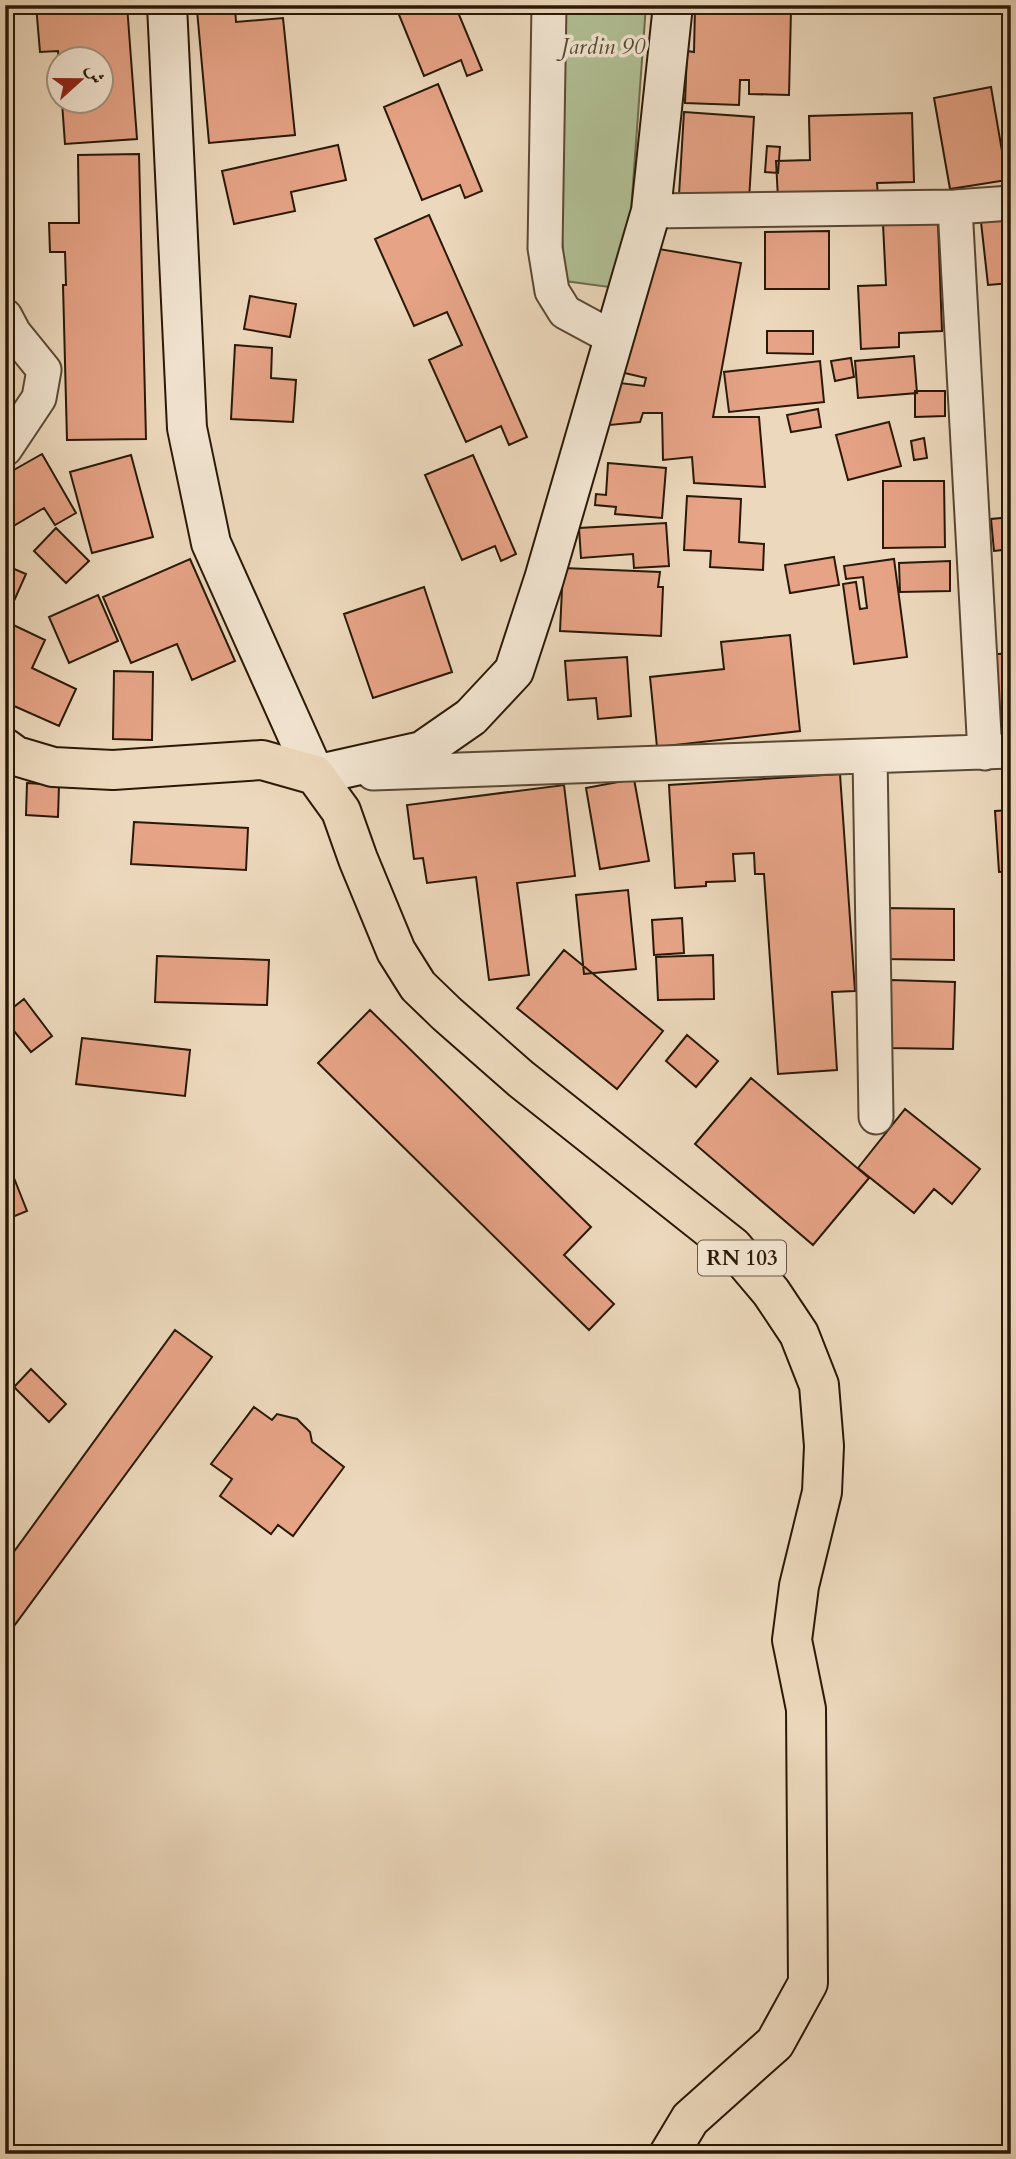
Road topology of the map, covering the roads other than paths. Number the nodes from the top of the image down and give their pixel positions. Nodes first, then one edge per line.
1 (167, 5) edge
2 (549, 5) edge
3 (673, 5) edge
4 (1011, 204) edge
5 (955, 207) junction
6 (651, 211) junction
7 (5, 316) edge
8 (615, 339) junction
9 (5, 449) edge
10 (5, 748) edge
11 (998, 752) edge
12 (870, 757) junction
13 (316, 775) junction
14 (876, 1117) dead end
15 (669, 2154) edge

1 - 13 street
2 - 8 street
3 - 6 street
4 - 5 street
5 - 6 street
5 - 11 street
6 - 8 street
7 - 9 street
8 - 13 street
10 - 13 main road
11 - 12 street
12 - 13 street
12 - 14 street
13 - 15 main road, RN 103

